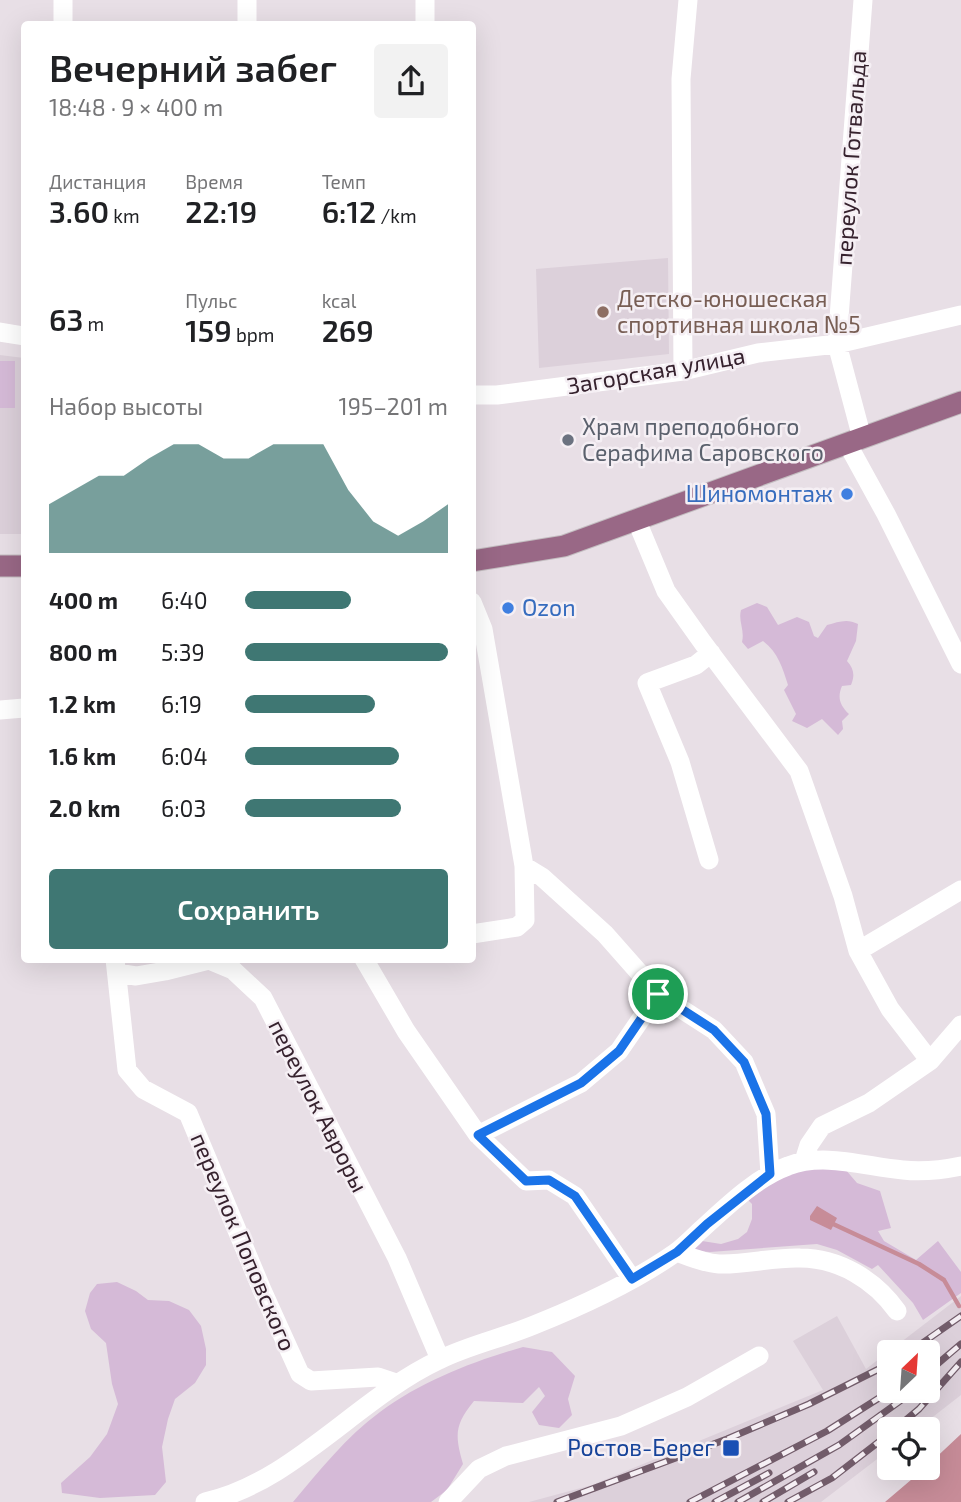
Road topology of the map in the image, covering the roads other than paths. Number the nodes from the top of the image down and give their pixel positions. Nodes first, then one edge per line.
1 (63, 0) edge
2 (247, 0) edge
3 (425, 0) edge
4 (688, 0) edge
5 (863, 0) edge
6 (63, 21) edge
7 (247, 21) edge
8 (425, 21) edge
9 (961, 315) edge
10 (0, 332) edge
11 (21, 336) edge
12 (837, 344) junction
13 (683, 371) junction
14 (476, 395) edge
15 (961, 402) edge
16 (855, 441) junction
17 (636, 519) junction
18 (476, 560) edge
19 (0, 566) edge
20 (21, 566) edge
21 (478, 630) edge
22 (711, 653) junction
23 (961, 664) edge
24 (21, 708) edge
25 (0, 710) edge
26 (709, 860) dead end
27 (524, 866) junction
28 (961, 890) edge
29 (476, 933) edge
30 (858, 951) junction
31 (197, 963) edge
32 (216, 963) edge
33 (365, 963) edge
34 (116, 966) edge
35 (658, 994) junction
36 (961, 1025) edge
37 (930, 1062) junction
38 (478, 1135) junction
39 (804, 1161) junction
40 (961, 1166) edge
41 (770, 1174) junction
42 (677, 1252) junction
43 (632, 1279) junction
44 (897, 1311) dead end
45 (760, 1356) dead end
46 (440, 1359) junction
47 (396, 1383) junction
48 (205, 1502) edge
49 (448, 1502) edge

1 - 6 street
2 - 7 street
3 - 8 street
4 - 13 street
5 - 12 street, переулок Готвальда
9 - 12 street, Загорская улица
10 - 11 street
12 - 13 street, Загорская улица
12 - 16 street, переулок Готвальда
13 - 14 street, Загорская улица
15 - 16 main road
16 - 17 main road
16 - 23 street, переулок Готвальда
17 - 18 main road
17 - 22 street
19 - 20 main road
21 - 27 street
22 - 26 street
22 - 30 street
24 - 25 street
27 - 29 street
27 - 35 street
28 - 30 street
30 - 37 street
31 - 34 street, переулок Авроры
32 - 46 street, переулок Авроры
33 - 38 street
34 - 47 street, переулок Поповского
35 - 38 street
35 - 41 street
36 - 37 street
37 - 39 street
38 - 43 street
39 - 40 street
39 - 41 street
41 - 42 street
42 - 43 street
42 - 44 street
43 - 46 street
45 - 49 street
46 - 47 street
47 - 48 street

